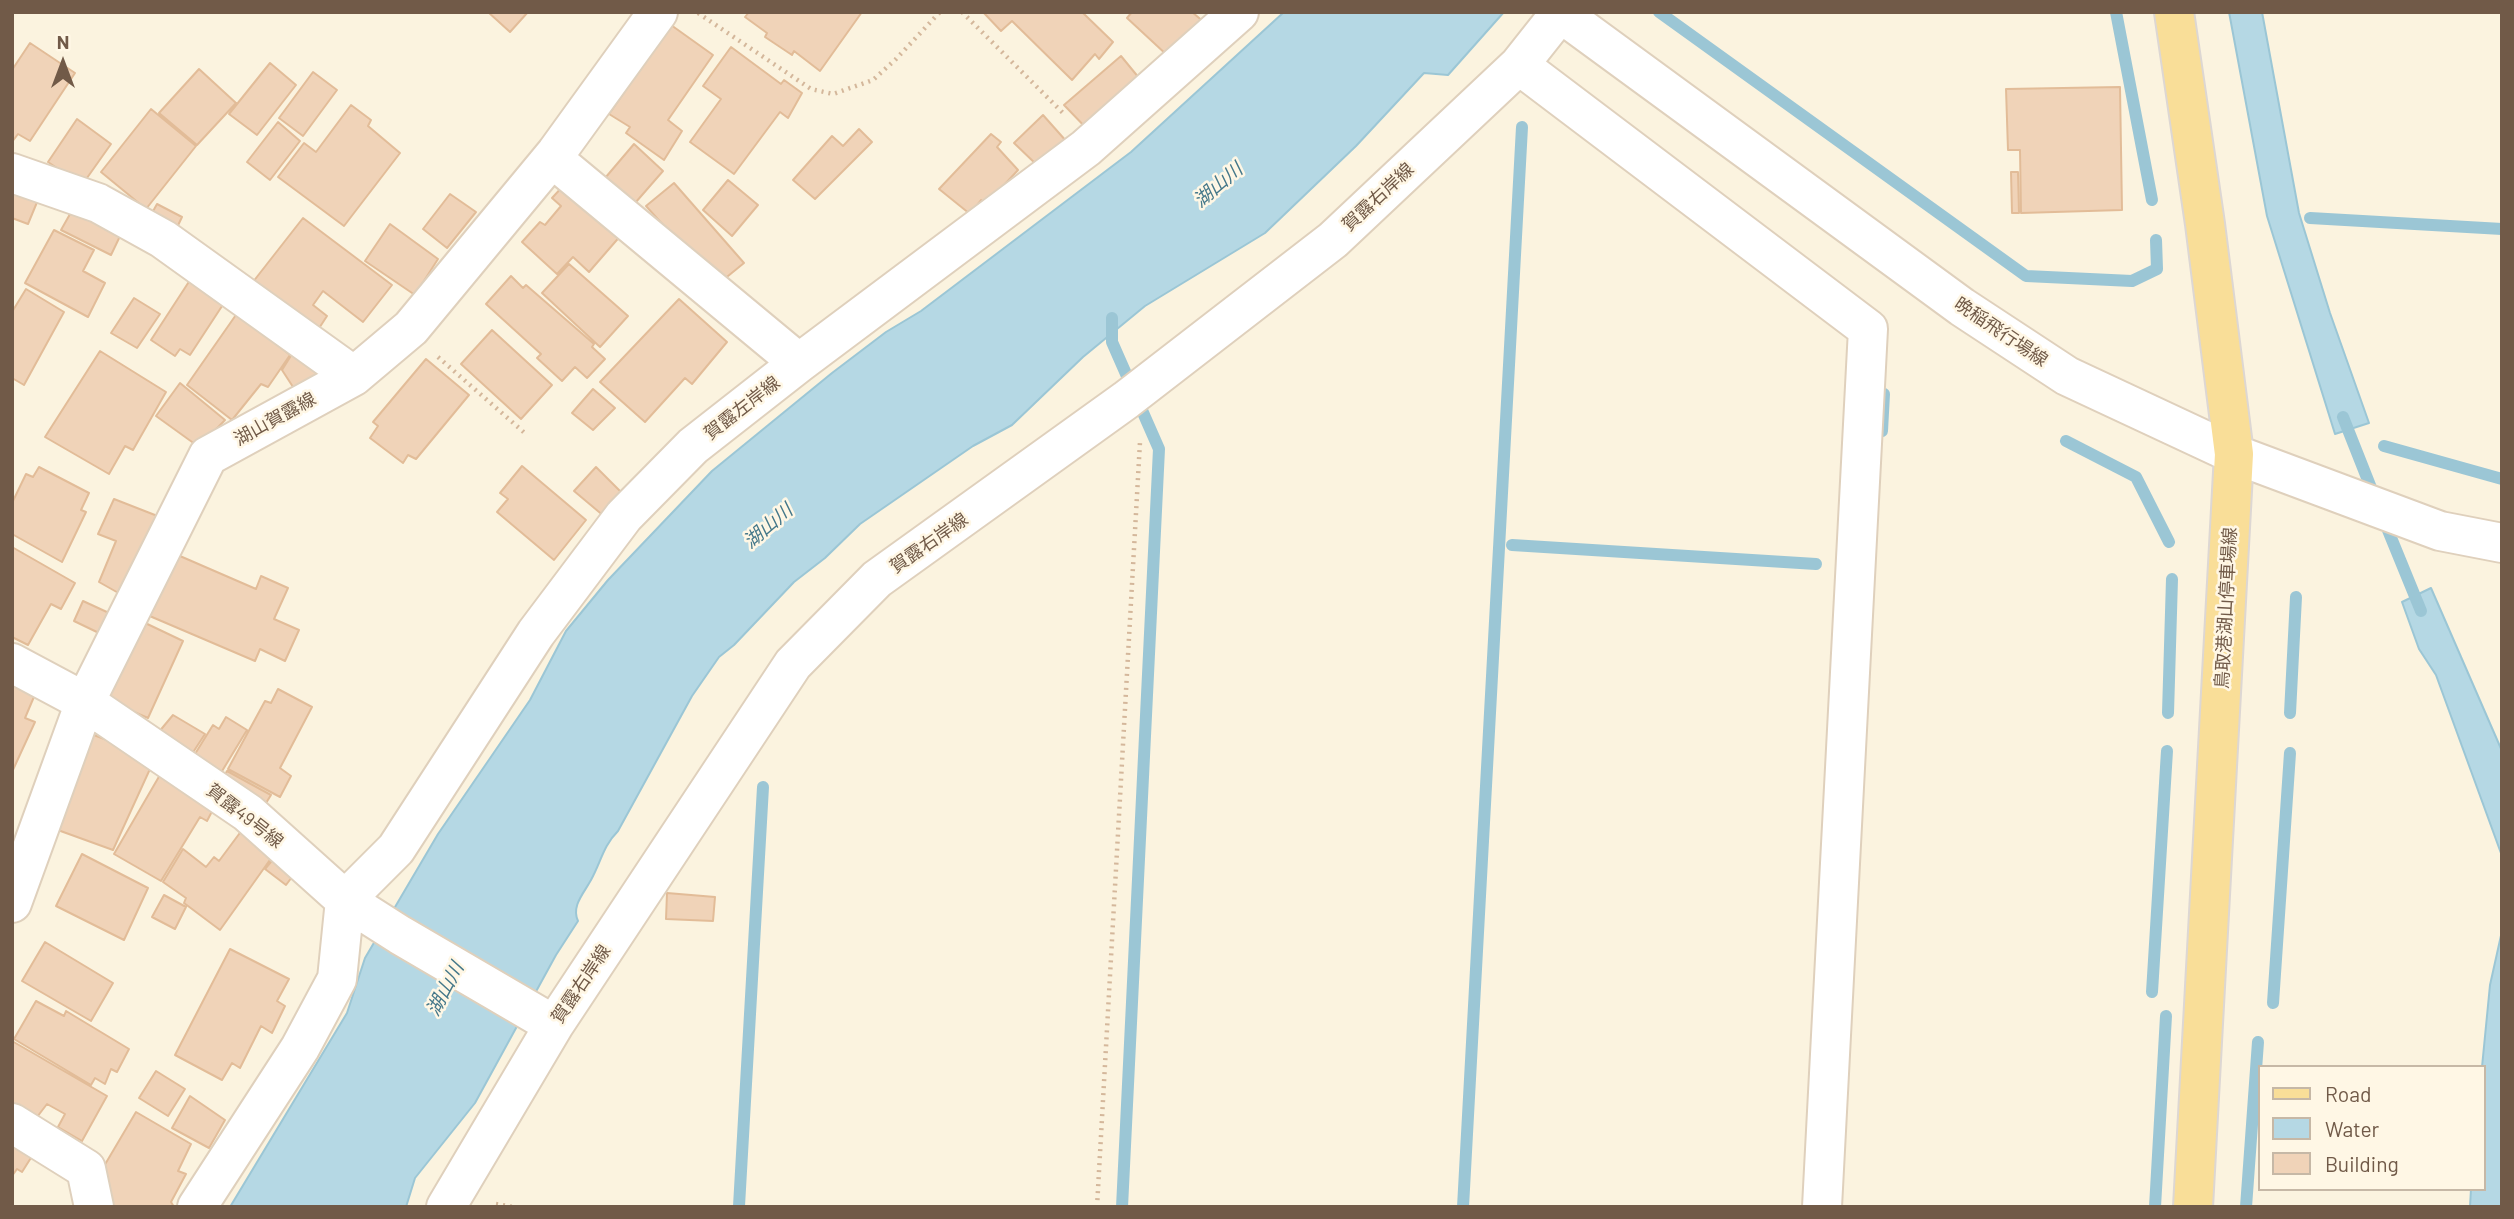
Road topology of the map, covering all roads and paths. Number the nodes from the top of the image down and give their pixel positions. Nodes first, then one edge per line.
1 (658, 12) edge
2 (696, 12) edge
3 (940, 12) edge
4 (962, 12) edge
5 (1239, 12) edge
6 (2174, 12) edge
7 (1560, 13) edge
8 (1519, 65) junction
9 (1092, 143) junction
10 (552, 158) junction
11 (12, 173) edge
12 (407, 330) junction
13 (799, 363) junction
14 (354, 376) junction
15 (1126, 400) junction
16 (527, 435) dead end
17 (2234, 454) junction
18 (2502, 543) edge
19 (12, 663) edge
20 (85, 702) junction
21 (13, 898) edge
22 (345, 900) junction
23 (544, 1020) junction
24 (12, 1123) edge
25 (94, 1207) edge
26 (197, 1207) edge
27 (446, 1207) edge
28 (1097, 1207) edge
29 (1822, 1207) edge
30 (2193, 1207) edge

1 - 10 street, 湖山賀露線
2 - 3 path
4 - 9 path
5 - 9 street, 賀露左岸線
6 - 17 main road, 鳥取港湖山停車場線
7 - 8 street, 賀露右岸線
7 - 17 street, 晩稲飛行場線
8 - 15 street, 賀露右岸線
8 - 29 street
9 - 13 street, 賀露左岸線
10 - 12 street, 湖山賀露線
10 - 13 street
11 - 14 street
12 - 14 street, 湖山賀露線
12 - 16 path
13 - 22 street, 賀露左岸線
14 - 20 street, 湖山賀露線
15 - 23 street, 賀露右岸線
15 - 28 path
17 - 18 street, 晩稲飛行場線
17 - 30 main road, 鳥取港湖山停車場線
19 - 20 street, 賀露49号線
20 - 21 street, 湖山賀露線
20 - 22 street, 賀露49号線
22 - 23 street, 賀露49号線
22 - 26 street
23 - 27 street, 賀露右岸線
24 - 25 street

